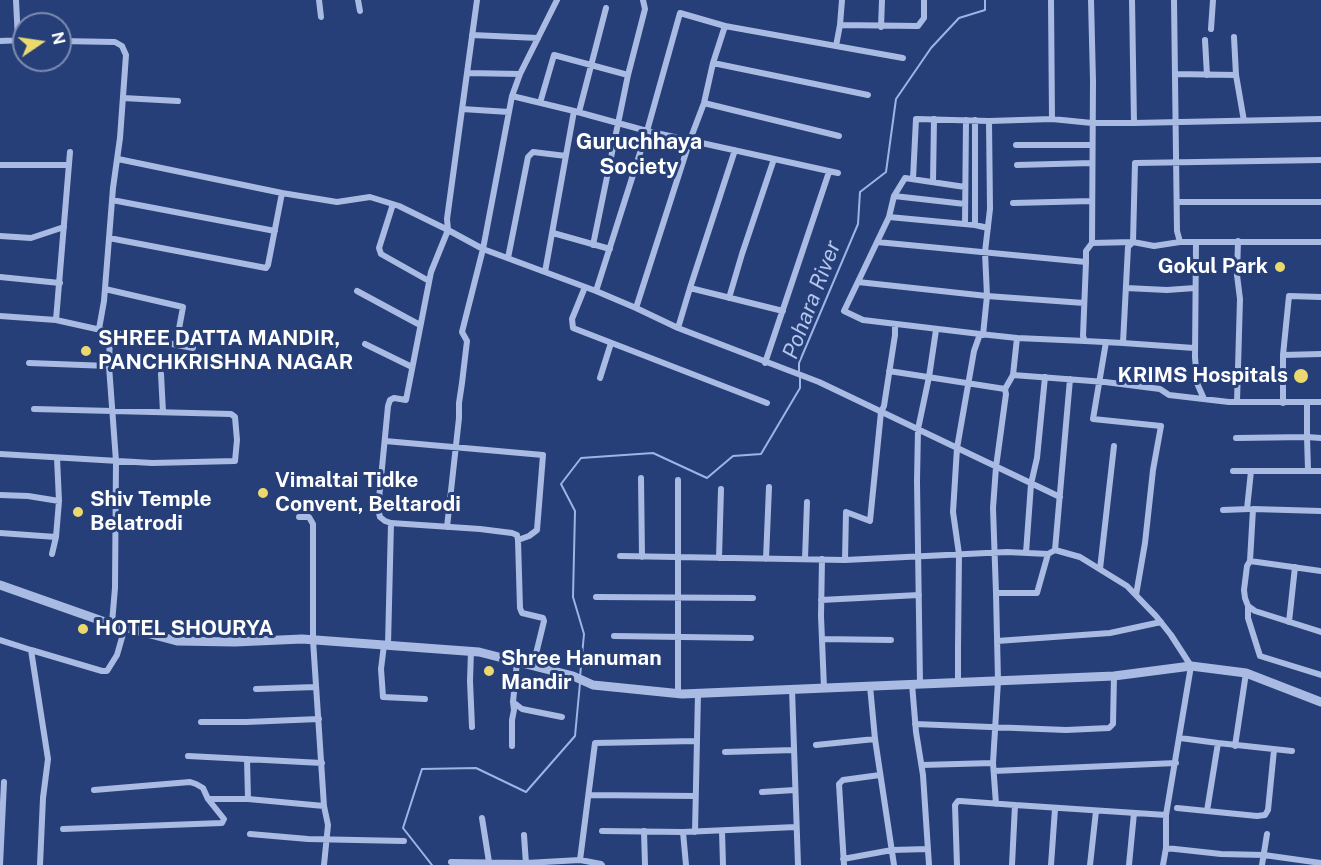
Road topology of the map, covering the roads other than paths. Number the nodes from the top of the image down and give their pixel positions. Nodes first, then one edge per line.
1 (319, 0) edge
2 (358, 0) edge
3 (477, 0) edge
4 (557, 0) edge
5 (643, 0) edge
6 (842, 0) edge
7 (882, 0) edge
8 (924, 0) edge
9 (1051, 0) edge
10 (1092, 0) edge
11 (1132, 0) edge
12 (1174, 0) edge
13 (1213, 0) edge
14 (606, 8) dead end
15 (360, 11) dead end
16 (321, 17) dead end
17 (840, 25) junction
18 (724, 26) junction
19 (881, 27) junction
20 (1211, 29) dead end
21 (472, 35) junction
22 (1234, 37) dead end
23 (538, 38) junction
24 (1205, 40) dead end
25 (72, 41) edge
26 (836, 45) junction
27 (903, 58) dead end
28 (713, 63) junction
29 (590, 65) junction
30 (467, 73) junction
31 (520, 74) junction
32 (1175, 74) junction
33 (628, 75) junction
34 (1207, 75) junction
35 (1236, 75) junction
36 (868, 95) dead end
37 (512, 96) junction
38 (123, 98) junction
39 (178, 101) dead end
40 (540, 103) junction
41 (704, 103) junction
42 (462, 109) junction
43 (509, 112) junction
44 (577, 112) junction
45 (934, 119) junction
46 (1052, 119) junction
47 (1321, 119) edge
48 (966, 120) junction
49 (975, 120) junction
50 (989, 121) junction
51 (1244, 121) junction
52 (618, 123) junction
53 (1092, 123) junction
54 (1134, 123) junction
55 (1175, 123) junction
56 (647, 131) junction
57 (839, 136) dead end
58 (690, 140) junction
59 (1092, 144) junction
60 (1016, 145) dead end
61 (735, 150) junction
62 (70, 152) dead end
63 (566, 156) junction
64 (118, 159) junction
65 (774, 159) junction
66 (1321, 160) edge
67 (1176, 162) junction
68 (1092, 164) junction
69 (0, 165) edge
70 (69, 165) junction
71 (1017, 165) dead end
72 (829, 172) junction
73 (838, 173) dead end
74 (913, 179) junction
75 (933, 182) junction
76 (965, 187) junction
77 (282, 193) junction
78 (894, 196) junction
79 (112, 200) junction
80 (1092, 201) junction
81 (1013, 202) dead end
82 (1177, 202) junction
83 (1321, 202) edge
84 (393, 204) junction
85 (965, 204) junction
86 (889, 217) junction
87 (965, 224) junction
88 (975, 225) junction
89 (64, 227) junction
90 (988, 228) junction
91 (448, 230) junction
92 (275, 231) junction
93 (553, 233) junction
94 (0, 237) edge
95 (109, 238) junction
96 (877, 242) junction
97 (1133, 242) junction
98 (1180, 242) junction
99 (1196, 242) junction
100 (1238, 242) junction
101 (1321, 242) edge
102 (1092, 243) junction
103 (593, 245) junction
104 (483, 249) junction
105 (609, 249) junction
106 (985, 252) junction
107 (508, 258) junction
108 (1086, 262) junction
109 (545, 272) junction
110 (0, 278) edge
111 (429, 280) junction
112 (858, 282) junction
113 (60, 283) junction
114 (585, 287) junction
115 (690, 288) junction
116 (1126, 288) junction
117 (1195, 288) junction
118 (105, 289) junction
119 (357, 291) dead end
120 (596, 291) junction
121 (987, 296) junction
122 (1321, 297) edge
123 (729, 298) junction
124 (1084, 303) junction
125 (636, 308) junction
126 (783, 311) junction
127 (0, 316) edge
128 (56, 320) junction
129 (420, 325) junction
130 (895, 325) junction
131 (678, 328) junction
132 (99, 329) junction
133 (936, 330) junction
134 (110, 332) junction
135 (982, 334) junction
136 (1017, 338) junction
137 (1085, 341) junction
138 (1106, 342) junction
139 (611, 343) junction
140 (1123, 343) junction
141 (365, 344) dead end
142 (176, 345) junction
143 (193, 348) dead end
144 (1194, 348) junction
145 (1321, 354) edge
146 (1283, 355) junction
147 (29, 363) dead end
148 (765, 363) junction
149 (109, 366) junction
150 (412, 367) junction
151 (890, 371) junction
152 (161, 374) dead end
153 (1012, 375) junction
154 (929, 377) junction
155 (1045, 377) junction
156 (600, 378) dead end
157 (1070, 379) junction
158 (1100, 382) junction
159 (968, 383) junction
160 (1005, 389) junction
161 (1204, 399) junction
162 (1237, 402) junction
163 (1306, 402) junction
164 (1321, 402) edge
165 (767, 403) dead end
166 (1283, 403) junction
167 (34, 409) dead end
168 (112, 412) junction
169 (163, 412) junction
170 (882, 412) junction
171 (918, 429) junction
172 (1307, 437) junction
173 (1236, 438) dead end
174 (1321, 438) edge
175 (385, 441) junction
176 (1114, 446) dead end
177 (456, 448) junction
178 (957, 448) junction
179 (0, 454) edge
180 (57, 458) junction
181 (116, 461) junction
182 (996, 467) junction
183 (1308, 470) junction
184 (1233, 471) dead end
185 (1251, 471) junction
186 (1321, 471) edge
187 (641, 478) dead end
188 (678, 480) dead end
189 (1031, 484) junction
190 (769, 487) dead end
191 (721, 489) dead end
192 (0, 495) edge
193 (1060, 497) junction
194 (59, 501) junction
195 (807, 502) dead end
196 (1223, 510) dead end
197 (1250, 510) junction
198 (1321, 511) edge
199 (298, 517) dead end
200 (391, 522) junction
201 (447, 527) junction
202 (0, 533) edge
203 (56, 537) junction
204 (518, 540) junction
205 (1055, 550) junction
206 (996, 553) junction
207 (1026, 553) junction
208 (52, 554) dead end
209 (959, 554) junction
210 (1047, 554) junction
211 (620, 556) dead end
212 (919, 556) junction
213 (642, 557) junction
214 (678, 557) junction
215 (719, 558) junction
216 (766, 559) junction
217 (805, 559) junction
218 (822, 560) junction
219 (845, 560) junction
220 (1250, 561) junction
221 (1295, 567) junction
222 (1100, 569) junction
223 (1321, 571) edge
224 (0, 585) edge
225 (996, 593) junction
226 (920, 595) junction
227 (1136, 595) junction
228 (596, 597) dead end
229 (678, 597) junction
230 (753, 598) dead end
231 (821, 600) junction
232 (1248, 606) junction
233 (1161, 622) junction
234 (1289, 622) junction
235 (112, 623) junction
236 (125, 627) junction
237 (1321, 632) edge
238 (614, 636) dead end
239 (678, 637) junction
240 (751, 638) dead end
241 (822, 639) junction
242 (0, 640) edge
243 (313, 640) junction
244 (891, 640) dead end
245 (997, 641) junction
246 (386, 645) junction
247 (31, 651) junction
248 (471, 651) junction
249 (517, 662) junction
250 (533, 666) junction
251 (1191, 666) junction
252 (1246, 673) junction
253 (1321, 675) edge
254 (1113, 676) junction
255 (998, 681) junction
256 (958, 682) junction
257 (916, 684) junction
258 (870, 686) junction
259 (316, 687) junction
260 (824, 688) junction
261 (256, 689) dead end
262 (792, 689) junction
263 (698, 693) junction
264 (678, 694) junction
265 (425, 699) dead end
266 (513, 702) junction
267 (1321, 702) edge
268 (562, 717) dead end
269 (319, 719) junction
270 (201, 722) dead end
271 (915, 724) junction
272 (995, 727) junction
273 (472, 728) dead end
274 (1180, 738) junction
275 (875, 739) junction
276 (696, 741) junction
277 (1218, 743) junction
278 (816, 745) dead end
279 (512, 746) dead end
280 (1235, 746) junction
281 (794, 750) junction
282 (1274, 750) junction
283 (725, 752) dead end
284 (1292, 752) dead end
285 (189, 756) dead end
286 (247, 759) junction
287 (322, 763) junction
288 (993, 763) junction
289 (1176, 763) junction
290 (921, 765) junction
291 (993, 771) junction
292 (880, 775) junction
293 (4, 782) dead end
294 (94, 790) dead end
295 (795, 790) junction
296 (762, 792) dead end
297 (589, 795) junction
298 (695, 796) junction
299 (208, 799) junction
300 (248, 799) junction
301 (996, 804) junction
302 (1015, 805) junction
303 (324, 806) junction
304 (1177, 808) dead end
305 (1055, 809) junction
306 (1096, 811) junction
307 (1207, 811) junction
308 (1134, 813) junction
309 (1166, 815) junction
310 (482, 818) dead end
311 (796, 827) junction
312 (63, 829) dead end
313 (602, 831) dead end
314 (644, 831) junction
315 (722, 831) junction
316 (683, 832) junction
317 (695, 832) junction
318 (250, 834) dead end
319 (1267, 834) dead end
320 (524, 835) dead end
321 (327, 839) junction
322 (404, 841) dead end
323 (1166, 848) junction
324 (928, 849) junction
325 (892, 850) junction
326 (1264, 855) junction
327 (580, 860) junction
328 (451, 862) dead end
329 (489, 862) junction
330 (844, 862) edge
331 (1321, 863) edge
332 (526, 864) edge
333 (0, 865) edge
334 (40, 865) edge
335 (324, 865) edge
336 (602, 865) edge
337 (645, 865) edge
338 (686, 865) edge
339 (723, 865) edge
340 (798, 865) edge
341 (894, 865) edge
342 (929, 865) edge
343 (957, 865) edge
344 (1012, 865) edge
345 (1051, 865) edge
346 (1090, 865) edge
347 (1129, 865) edge
348 (1163, 865) edge
349 (1262, 865) edge

1 - 16 street
2 - 15 street
3 - 21 street
4 - 23 street
5 - 33 street
6 - 17 street
7 - 19 street
8 - 19 street
9 - 46 street
10 - 53 street
11 - 54 street
12 - 32 street
13 - 20 street
14 - 29 street
17 - 19 street
17 - 26 street
18 - 26 street
18 - 28 street
18 - 56 street
21 - 23 street
21 - 30 street
22 - 35 street
23 - 31 street
24 - 34 street
25 - 38 street
26 - 27 street
28 - 36 street
28 - 41 street
29 - 33 street
29 - 40 street
29 - 44 street
30 - 31 street
30 - 42 street
31 - 37 street
32 - 34 street
32 - 55 street
33 - 52 street
34 - 35 street
35 - 51 street
37 - 40 street
37 - 43 street
38 - 39 street
38 - 64 street
40 - 44 street
41 - 57 street
41 - 58 street
42 - 43 street
42 - 91 street
43 - 104 street
44 - 52 street
44 - 63 street
45 - 48 street
45 - 74 street
45 - 75 street
46 - 50 street
46 - 53 street
47 - 51 street
48 - 49 street
48 - 76 street
49 - 50 street
49 - 88 street
50 - 90 street
51 - 55 street
52 - 56 street
52 - 103 street
53 - 54 street
53 - 59 street
54 - 55 street
55 - 67 street
56 - 58 street
56 - 105 street
58 - 61 street
58 - 125 street
59 - 60 street
59 - 68 street
61 - 65 street
61 - 115 street
62 - 70 street
63 - 93 street
63 - 107 street
64 - 77 street
64 - 79 street
65 - 72 street
65 - 123 street
66 - 67 street
67 - 82 street
67 - 97 street
68 - 71 street
68 - 80 street
69 - 70 street
70 - 89 street
72 - 73 street
72 - 126 street
74 - 75 street
74 - 78 street
75 - 76 street
76 - 85 street
77 - 84 street
77 - 92 street
78 - 85 street
78 - 86 street
79 - 92 street
79 - 95 street
80 - 81 street
80 - 102 street
82 - 83 street
82 - 98 street
84 - 91 street
84 - 111 street
85 - 87 street
86 - 87 street
86 - 96 street
87 - 88 street
88 - 90 street
89 - 94 street
89 - 113 street
90 - 106 street
91 - 104 street
91 - 111 street
92 - 95 street
93 - 103 street
93 - 109 street
95 - 118 street
96 - 106 street
96 - 112 street
97 - 98 street
97 - 102 street
97 - 116 street
98 - 99 street
99 - 100 street
99 - 117 street
100 - 101 street
100 - 162 street
102 - 108 street
103 - 105 street
104 - 107 street
104 - 177 street
105 - 120 street
106 - 108 street
106 - 121 street
107 - 109 street
108 - 124 street
109 - 114 street
110 - 113 street
111 - 129 street
112 - 121 street
112 - 130 street
113 - 128 street
114 - 120 street
114 - 139 street
115 - 123 street
115 - 131 street
116 - 117 street
116 - 140 street
117 - 144 street
118 - 132 street
118 - 142 street
119 - 129 street
120 - 125 street
121 - 124 street
121 - 135 street
122 - 146 street
123 - 126 street
124 - 137 street
125 - 131 street
126 - 148 street
127 - 128 street
128 - 132 street
129 - 150 street
130 - 133 street
130 - 151 street
131 - 148 street
132 - 134 street
133 - 135 street
133 - 154 street
134 - 142 street
134 - 149 street
135 - 136 street
135 - 159 street
136 - 137 street
136 - 153 street
137 - 138 street
138 - 140 street
138 - 158 street
139 - 156 street
139 - 165 street
140 - 144 street
141 - 150 street
142 - 143 street
144 - 161 street
145 - 146 street
146 - 166 street
147 - 149 street
148 - 170 street
149 - 168 street
150 - 175 street
151 - 154 street
151 - 170 street
152 - 169 street
153 - 155 street
153 - 160 street
154 - 159 street
154 - 171 street
155 - 157 street
155 - 189 street
157 - 158 street
157 - 193 street
158 - 161 street
158 - 227 street
159 - 160 street
159 - 178 street
160 - 182 street
161 - 162 street
162 - 166 street
163 - 164 street
163 - 166 street
163 - 172 street
167 - 168 street
168 - 169 street
168 - 181 street
169 - 181 street
170 - 171 street
170 - 219 street
171 - 178 street
171 - 212 street
172 - 173 street
172 - 174 street
172 - 183 street
175 - 177 street
175 - 200 street
176 - 222 street
177 - 201 street
177 - 204 street
178 - 182 street
178 - 209 street
179 - 180 street
180 - 181 street
180 - 194 street
181 - 235 street
182 - 189 street
182 - 206 street
183 - 185 street
183 - 186 street
184 - 185 street
185 - 197 street
187 - 213 street
188 - 214 street
189 - 193 street
189 - 207 street
190 - 216 street
191 - 215 street
192 - 194 street
193 - 205 street
194 - 203 street
195 - 217 street
196 - 197 street
197 - 198 street
197 - 220 street
199 - 243 street
200 - 201 street
200 - 246 street
201 - 204 street
202 - 203 street
203 - 208 street
204 - 250 street
205 - 210 street
205 - 222 street
206 - 207 street
206 - 209 street
206 - 225 street
207 - 210 street
209 - 212 street
209 - 256 street
210 - 225 street
211 - 213 street
212 - 219 street
212 - 226 street
213 - 214 street
214 - 215 street
214 - 229 street
215 - 216 street
216 - 217 street
217 - 218 street
218 - 219 street
218 - 231 street
220 - 221 street
220 - 232 street
221 - 223 street
221 - 234 street
222 - 227 street
224 - 235 street
225 - 245 street
226 - 231 street
226 - 257 street
227 - 233 street
228 - 229 street
229 - 230 street
229 - 239 street
231 - 241 street
232 - 234 street
232 - 253 street
233 - 245 street
233 - 251 street
234 - 237 street
235 - 236 street
236 - 243 street
236 - 247 street
238 - 239 street
239 - 240 street
239 - 264 street
241 - 244 street
241 - 260 street
242 - 247 street
243 - 246 street
243 - 259 street
245 - 255 street
246 - 248 street
246 - 265 street
247 - 334 street
248 - 249 street
248 - 273 street
249 - 250 street
249 - 266 street
250 - 264 street
251 - 252 street
251 - 254 street
251 - 274 street
252 - 267 street
252 - 280 street
254 - 255 street
254 - 272 street
255 - 256 street
255 - 272 street
256 - 257 street
257 - 258 street
257 - 271 street
258 - 260 street
258 - 275 street
259 - 261 street
259 - 269 street
260 - 262 street
262 - 263 street
262 - 281 street
263 - 264 street
263 - 276 street
266 - 268 street
266 - 279 street
269 - 270 street
269 - 287 street
271 - 272 street
271 - 290 street
272 - 288 street
274 - 277 street
274 - 289 street
275 - 278 street
275 - 292 street
276 - 297 street
276 - 298 street
277 - 280 street
277 - 307 street
280 - 282 street
281 - 283 street
281 - 295 street
282 - 284 street
282 - 307 street
285 - 286 street
286 - 287 street
286 - 300 street
287 - 303 street
288 - 290 street
288 - 291 street
289 - 291 street
289 - 309 street
290 - 324 street
291 - 301 street
292 - 325 street
292 - 330 street
293 - 333 street
294 - 299 street
295 - 296 street
295 - 311 street
297 - 298 street
297 - 327 street
298 - 317 street
299 - 300 street
299 - 312 street
300 - 303 street
301 - 302 street
301 - 343 street
302 - 305 street
302 - 344 street
303 - 321 street
304 - 307 street
305 - 306 street
305 - 345 street
306 - 308 street
306 - 346 street
308 - 309 street
308 - 347 street
309 - 323 street
310 - 329 street
311 - 315 street
311 - 340 street
313 - 314 street
314 - 316 street
314 - 337 street
315 - 317 street
315 - 339 street
316 - 317 street
316 - 338 street
318 - 321 street
319 - 326 street
320 - 332 street
321 - 322 street
321 - 335 street
323 - 326 street
323 - 348 street
324 - 325 street
324 - 342 street
325 - 330 street
325 - 341 street
326 - 331 street
326 - 349 street
327 - 332 street
327 - 336 street
328 - 329 street
329 - 332 street

